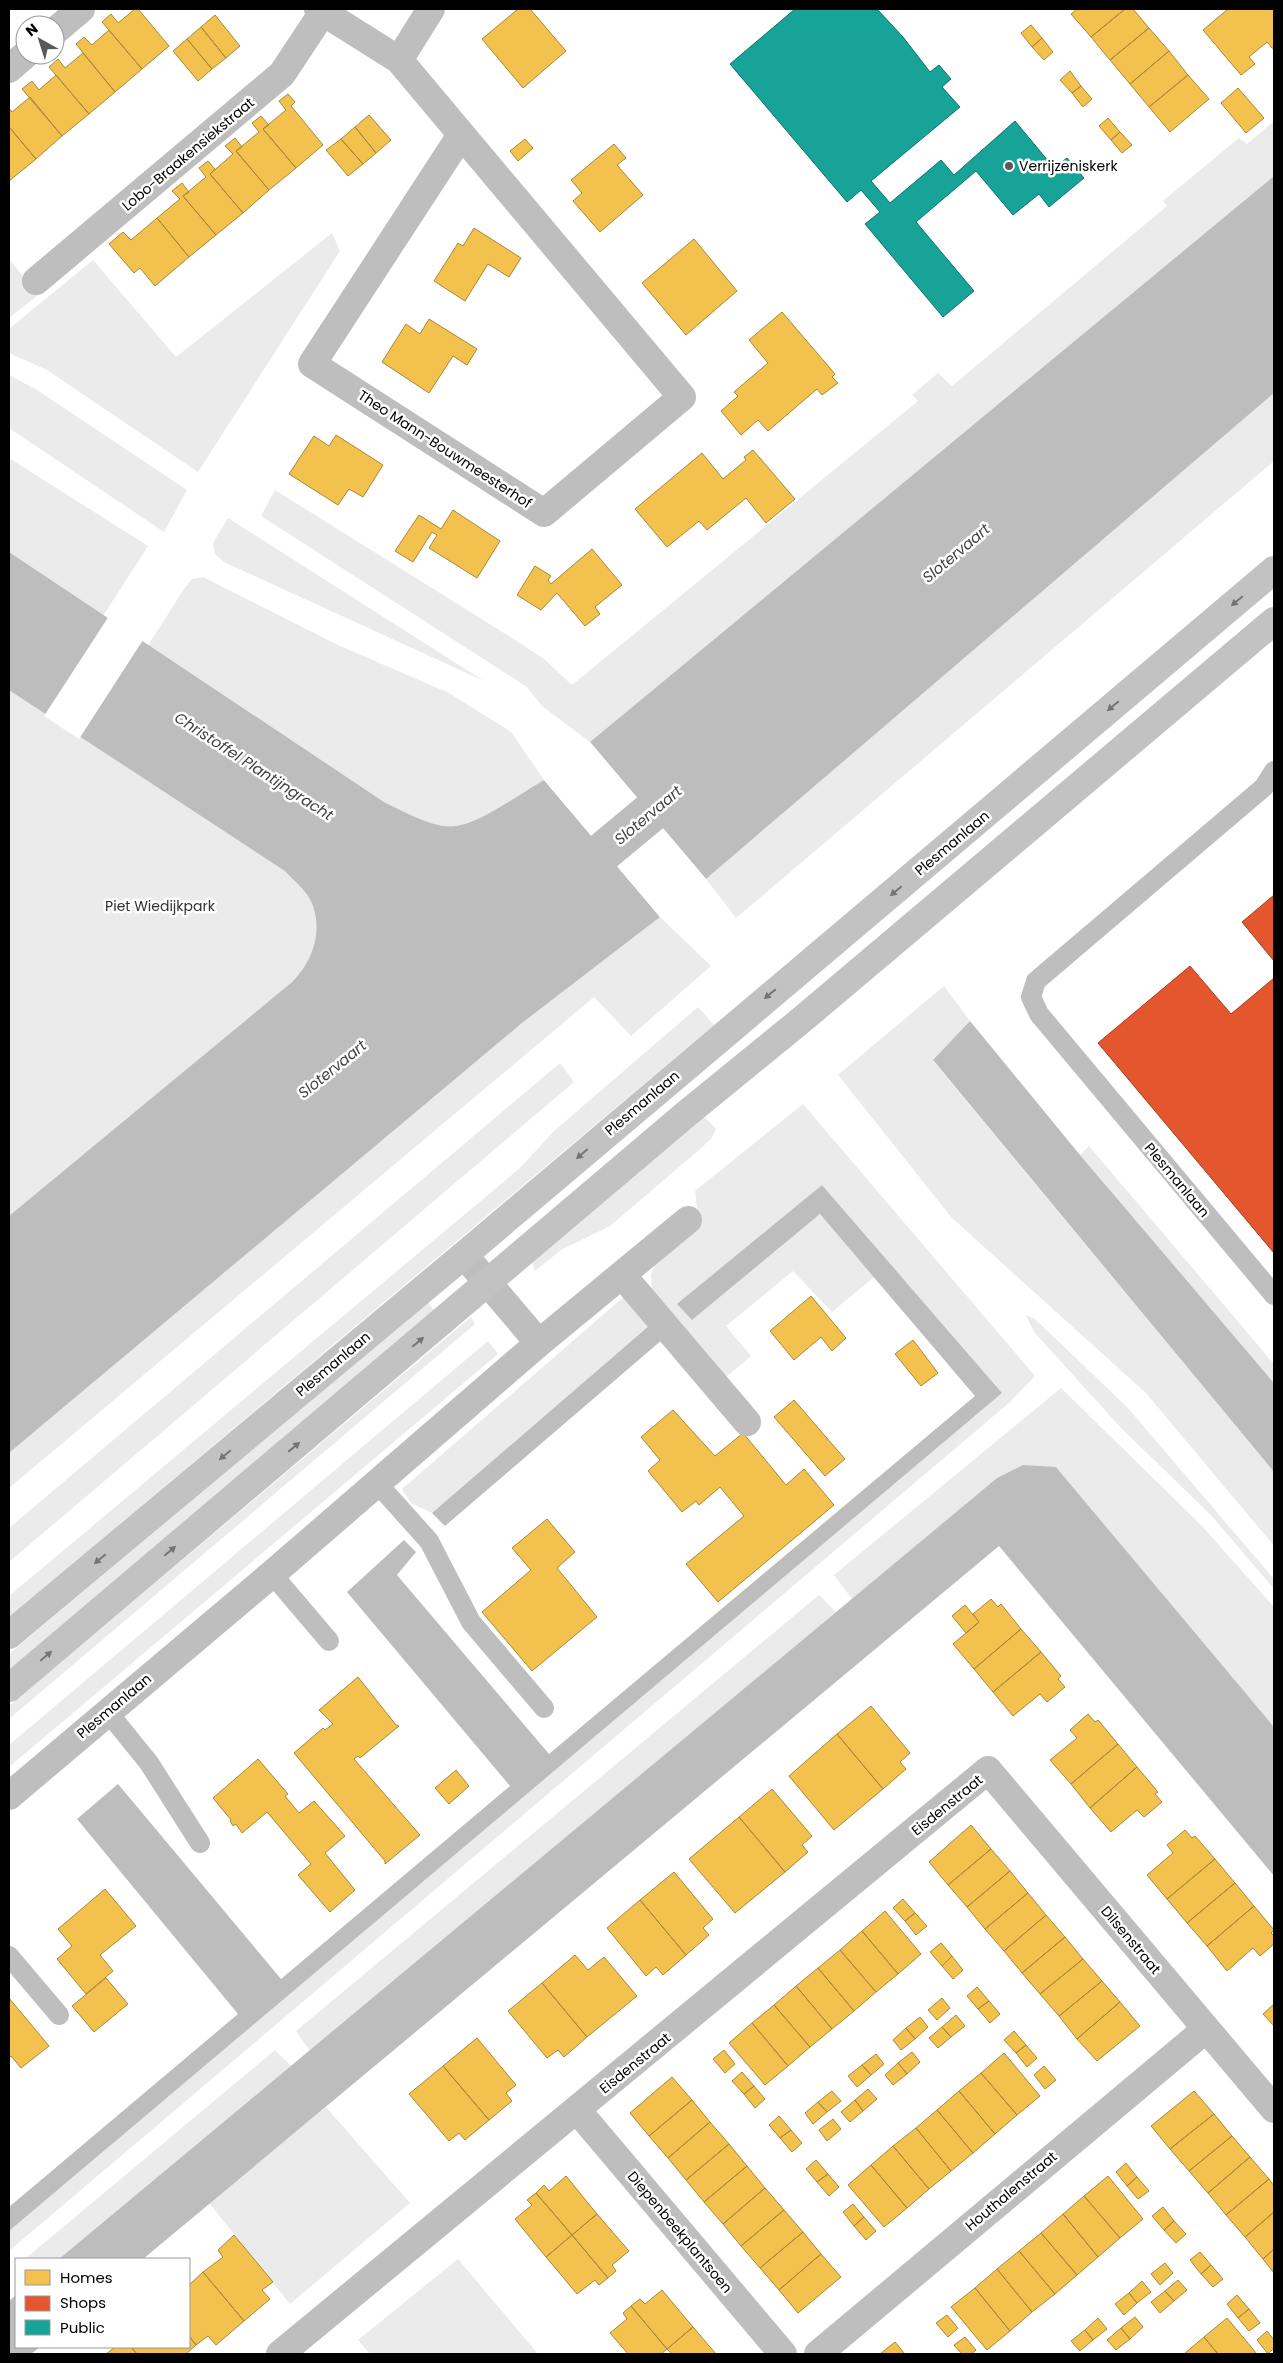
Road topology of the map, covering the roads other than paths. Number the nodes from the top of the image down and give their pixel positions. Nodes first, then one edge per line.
1 (81, 9) edge
2 (431, 9) edge
3 (320, 10) edge
4 (65, 22) edge
5 (398, 60) junction
6 (461, 135) junction
7 (36, 281) dead end
8 (1274, 570) edge
9 (1274, 621) edge
10 (1274, 771) edge
11 (688, 1220) dead end
12 (464, 1255) junction
13 (622, 1275) junction
14 (488, 1283) junction
15 (1274, 1295) edge
16 (539, 1343) junction
17 (747, 1422) dead end
18 (376, 1482) junction
19 (272, 1574) junction
20 (9, 1635) edge
21 (329, 1641) dead end
22 (9, 1688) edge
23 (544, 1708) dead end
24 (107, 1711) junction
25 (988, 1770) joint
26 (9, 1796) edge
27 (200, 1843) dead end
28 (9, 1956) edge
29 (59, 2015) dead end
30 (1205, 2030) junction
31 (1274, 2109) edge
32 (577, 2110) junction
33 (280, 2354) edge
34 (783, 2354) edge
35 (818, 2354) edge

1 - 4 street
2 - 5 street
3 - 5 street, Lobo-Braakensiekstraat
3 - 7 street, Lobo-Braakensiekstraat
5 - 6 street, Theo Mann-Bouwmeesterhof
6 - 6 street, Theo Mann-Bouwmeesterhof
8 -> 12 main road, Plesmanlaan
9 - 14 main road
10 - 15 lane, Plesmanlaan
11 - 13 street, Plesmanlaan
12 - 14 street
12 -> 20 main road, Plesmanlaan
13 - 16 street, Plesmanlaan
13 - 17 street
14 - 16 street
22 -> 14 main road
16 - 18 street, Plesmanlaan
18 - 19 street, Plesmanlaan
18 - 23 lane
19 - 21 lane
19 - 24 street, Plesmanlaan
24 - 26 street, Plesmanlaan
24 - 27 lane
25 - 30 street, Dilsenstraat
25 - 32 street, Eisdenstraat
28 - 29 lane
30 - 31 street, Dilsenstraat
30 - 35 street, Houthalenstraat
32 - 33 street, Eisdenstraat
32 - 34 street, Diepenbeekplantsoen

